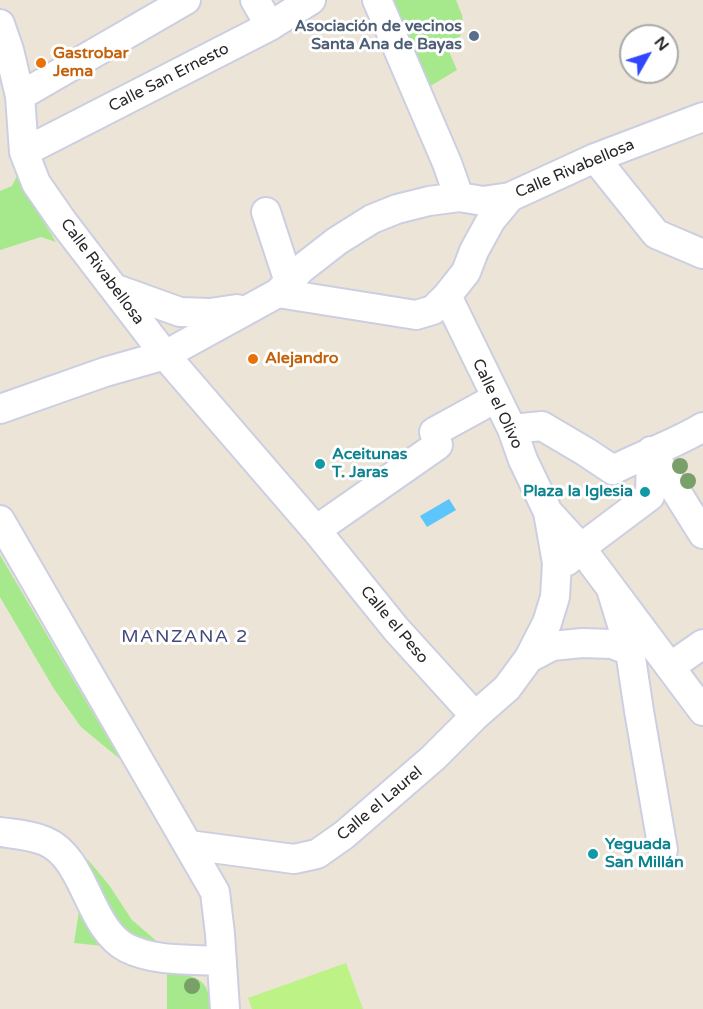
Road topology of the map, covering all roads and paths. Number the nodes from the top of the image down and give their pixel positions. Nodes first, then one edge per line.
1 (186, 0) edge
2 (255, 0) edge
3 (311, 0) edge
4 (377, 0) edge
5 (270, 26) junction
6 (3, 42) edge
7 (20, 96) junction
8 (703, 117) edge
9 (24, 152) junction
10 (595, 158) junction
11 (459, 197) junction
12 (510, 197) junction
13 (266, 213) dead end
14 (703, 254) edge
15 (284, 287) junction
16 (115, 288) junction
17 (447, 296) junction
18 (251, 307) junction
19 (165, 355) junction
20 (496, 399) junction
21 (0, 409) edge
22 (703, 427) edge
23 (512, 429) junction
24 (651, 451) junction
25 (548, 512) junction
26 (0, 520) edge
27 (316, 530) junction
28 (703, 534) edge
29 (581, 548) junction
30 (557, 570) junction
31 (611, 589) junction
32 (703, 644) edge
33 (630, 651) junction
34 (529, 658) junction
35 (670, 667) junction
36 (703, 711) edge
37 (475, 716) junction
38 (0, 832) edge
39 (189, 845) junction
40 (663, 850) dead end
41 (222, 960) junction
42 (225, 1009) edge

1 - 7 street
2 - 5 street
3 - 5 street, Calle San Ernesto
4 - 11 street
5 - 9 street, Calle San Ernesto
6 - 7 street, Calle Rivabellosa
7 - 9 street, Calle Rivabellosa
8 - 10 street, Calle Rivabellosa
9 - 16 street, Calle Rivabellosa
10 - 12 street, Calle Rivabellosa
10 - 14 street
11 - 12 street, Calle Rivabellosa
11 - 15 street, Calle Rivabellosa
12 - 17 street
13 - 15 street
15 - 17 street
15 - 18 street, Calle Rivabellosa
16 - 18 street
16 - 19 street, Calle Rivabellosa
17 - 20 street, Calle el Olivo
18 - 19 street, Calle Rivabellosa
19 - 21 street
19 - 27 street, Calle el Peso
20 - 23 street, Calle el Olivo
20 - 27 street
22 - 24 street
23 - 24 street
23 - 25 street, Calle el Olivo
24 - 28 street
24 - 29 street
25 - 29 street, Calle el Olivo
25 - 30 street, Calle el Olivo
26 - 39 street
27 - 37 street, Calle el Peso
29 - 30 street
29 - 31 street, Calle el Olivo
30 - 34 street, Calle el Olivo
31 - 33 street, Calle el Olivo
31 - 35 street, Calle el Olivo
32 - 35 street
33 - 34 street
33 - 40 street, Calle el Olivo
34 - 37 street, Calle el Laurel
35 - 36 street, Calle el Olivo
37 - 39 street, Calle el Laurel
38 - 41 street
39 - 41 street
41 - 42 street

